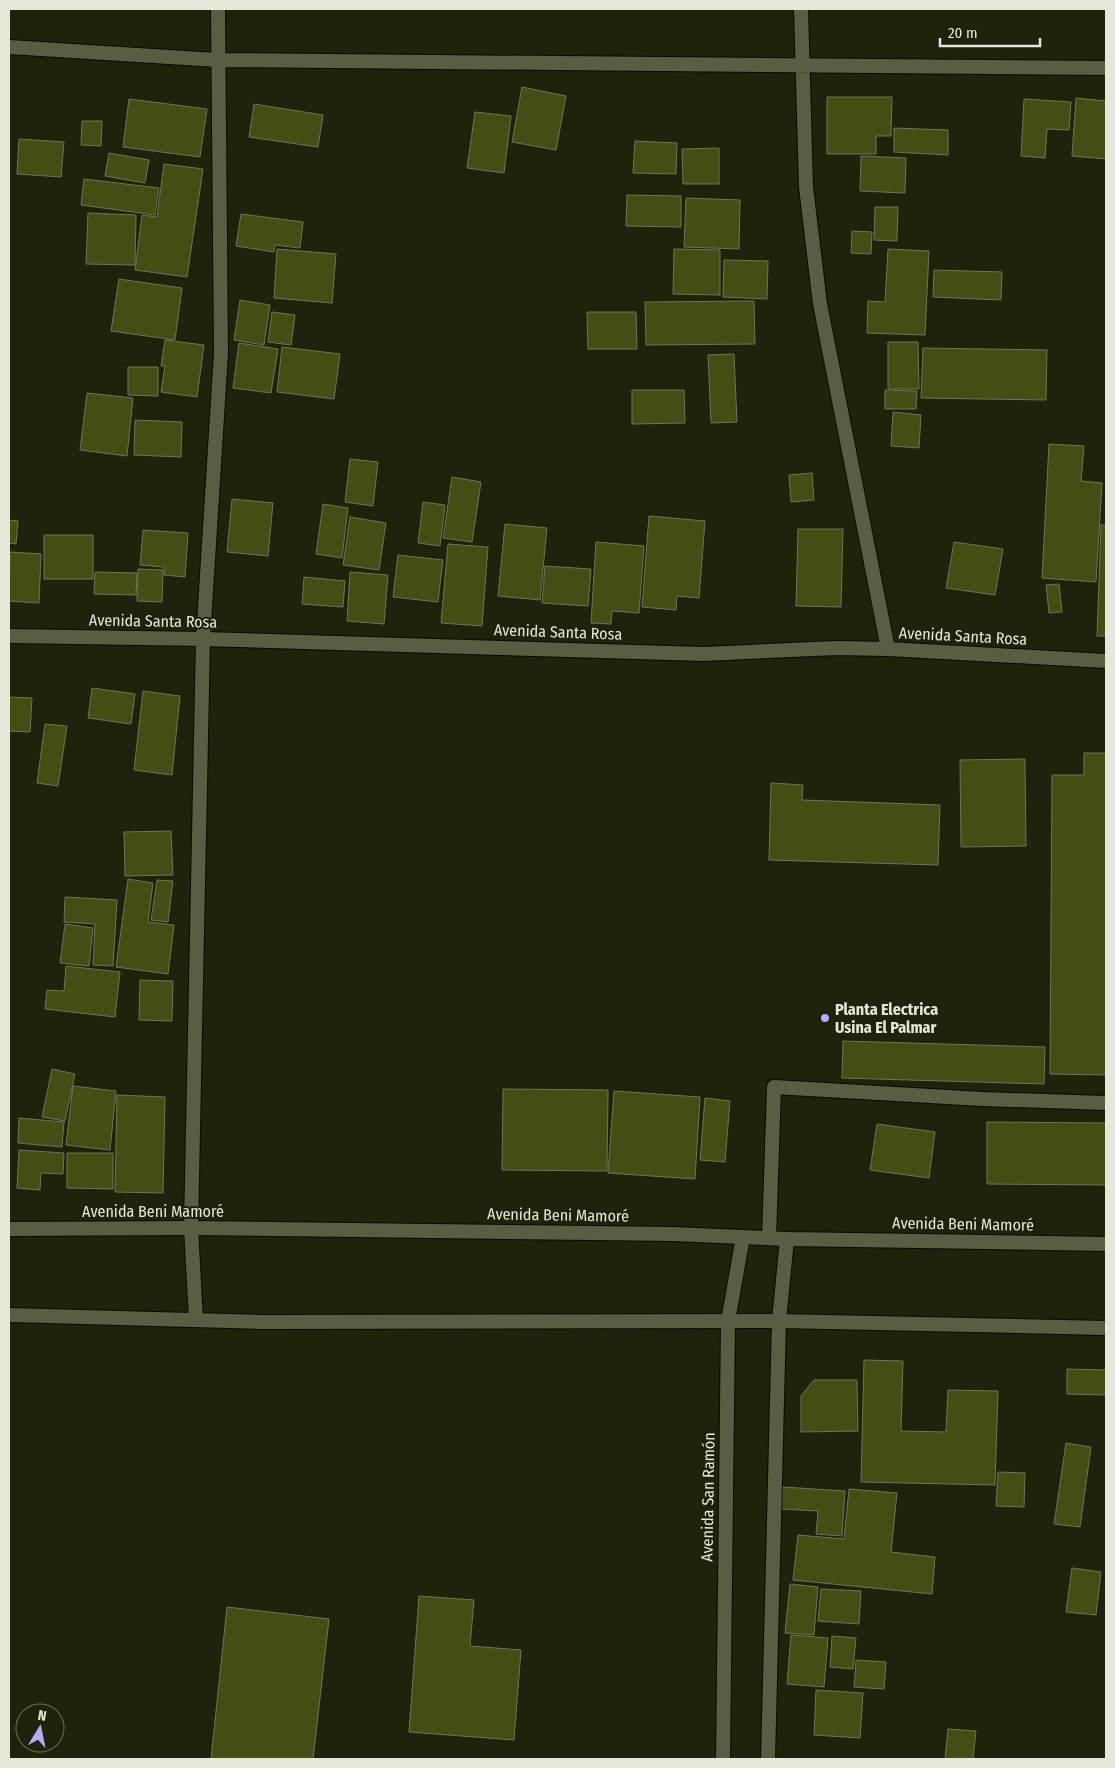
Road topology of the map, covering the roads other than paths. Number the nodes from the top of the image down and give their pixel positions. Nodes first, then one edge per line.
1 (218, 9) edge
2 (801, 9) edge
3 (9, 47) edge
4 (217, 60) junction
5 (802, 64) junction
6 (1106, 68) edge
7 (9, 636) edge
8 (203, 639) junction
9 (888, 649) junction
10 (1106, 661) edge
11 (1106, 1103) edge
12 (191, 1228) junction
13 (9, 1229) edge
14 (743, 1237) junction
15 (770, 1238) junction
16 (787, 1239) junction
17 (1106, 1244) edge
18 (9, 1315) edge
19 (196, 1320) junction
20 (779, 1320) junction
21 (728, 1321) junction
22 (1106, 1328) edge
23 (723, 1759) edge
24 (768, 1759) edge

1 - 4 street
2 - 5 street
3 - 4 street
4 - 5 street
4 - 8 street
5 - 6 street
5 - 9 street
7 - 8 street, Avenida Santa Rosa
8 - 9 street, Avenida Santa Rosa
8 - 12 street
9 - 10 street, Avenida Santa Rosa
11 - 15 street
12 - 13 street, Avenida Beni Mamoré
12 - 14 street, Avenida Beni Mamoré
12 - 19 street
14 - 15 street, Avenida Beni Mamoré
14 - 21 street, Avenida San Ramón
15 - 16 street, Avenida Beni Mamoré
16 - 17 street, Avenida Beni Mamoré
16 - 20 street
18 - 19 street
19 - 21 street
20 - 21 street
20 - 22 street
20 - 24 street
21 - 23 street, Avenida San Ramón

